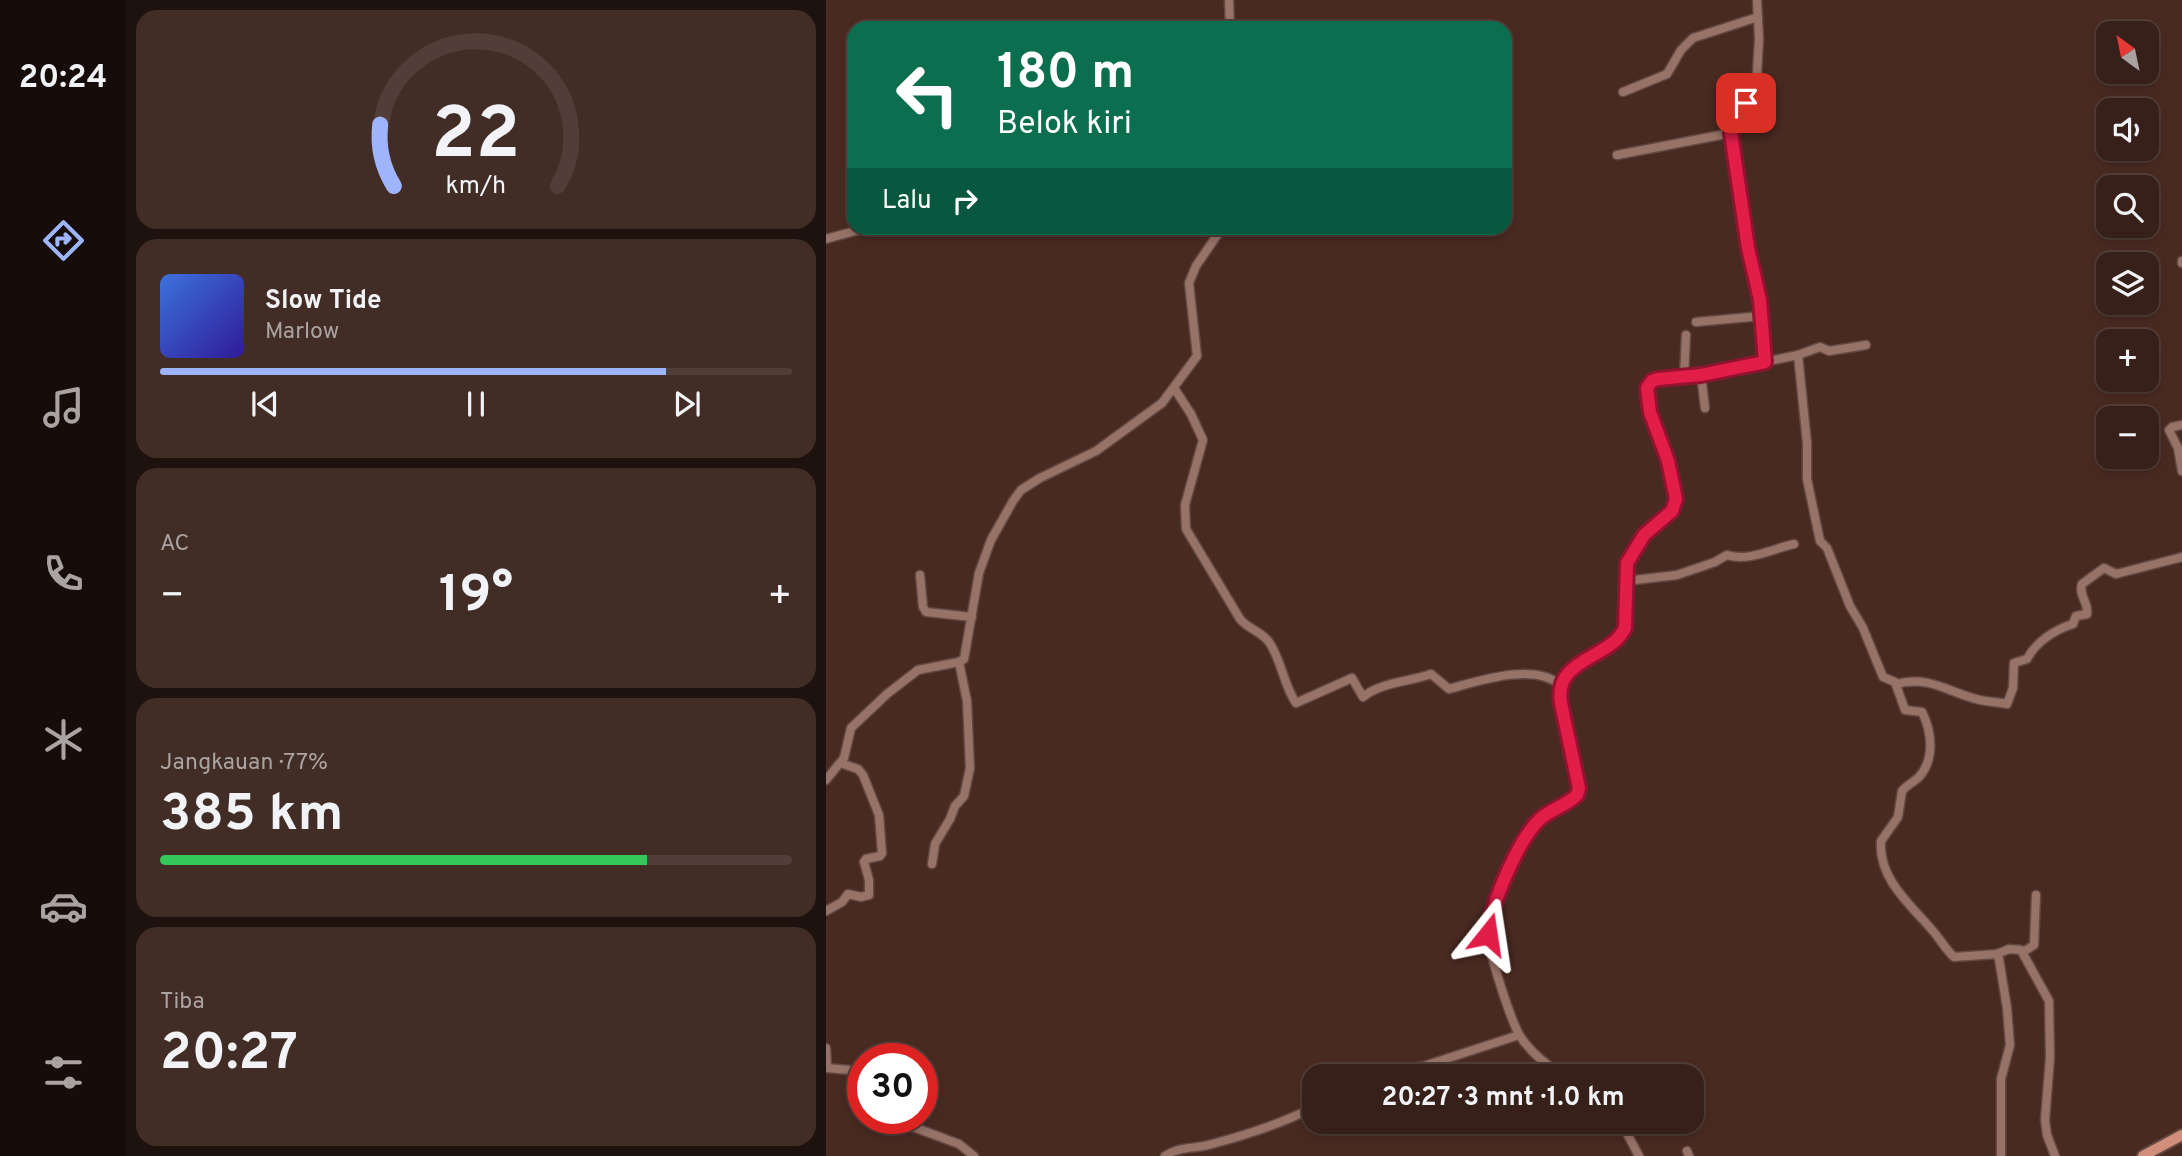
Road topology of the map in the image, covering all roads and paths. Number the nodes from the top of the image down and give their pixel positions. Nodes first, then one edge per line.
1 (1229, 0) edge
2 (1757, 0) edge
3 (1758, 17) junction
4 (1230, 21) edge
5 (1623, 92) dead end
6 (1731, 133) junction
7 (1617, 155) dead end
8 (847, 233) edge
9 (1217, 235) edge
10 (826, 239) edge
11 (1761, 316) junction
12 (1696, 322) dead end
13 (1686, 335) dead end
14 (1866, 345) dead end
15 (1798, 355) junction
16 (1765, 362) junction
17 (1701, 375) junction
18 (1684, 377) junction
19 (1174, 388) junction
20 (1705, 408) dead end
21 (2182, 425) edge
22 (2182, 471) edge
23 (1794, 544) dead end
24 (2182, 557) edge
25 (920, 575) dead end
26 (1626, 581) junction
27 (972, 617) junction
28 (959, 662) junction
29 (1896, 684) junction
30 (1560, 685) junction
31 (840, 763) junction
32 (826, 780) edge
33 (932, 864) dead end
34 (2036, 895) dead end
35 (826, 911) edge
36 (2023, 952) junction
37 (1997, 954) junction
38 (1519, 1035) junction
39 (826, 1048) edge
40 (1428, 1064) edge
41 (1546, 1064) edge
42 (826, 1068) edge
43 (847, 1070) edge
44 (1302, 1112) edge
45 (932, 1134) edge
46 (1628, 1134) edge
47 (2182, 1135) edge
48 (974, 1156) edge
49 (1165, 1156) edge
50 (1640, 1156) edge
51 (2000, 1156) edge
52 (2055, 1156) edge
53 (2143, 1156) edge

1 - 4 street
2 - 3 street
3 - 5 street
3 - 6 street
6 - 7 street
6 - 11 street
8 - 10 street
9 - 19 street
11 - 12 street
11 - 16 street
13 - 18 street
14 - 15 street
15 - 16 street
15 - 29 street
16 - 17 street
17 - 18 street
17 - 20 street
18 - 26 street
19 - 27 street
19 - 30 street
21 - 22 street
23 - 26 street
24 - 29 street
25 - 27 street
26 - 30 street
27 - 28 street
28 - 31 street
28 - 33 street
29 - 37 street
30 - 38 street
31 - 32 street
31 - 35 street
34 - 36 street
36 - 37 street
36 - 52 street
37 - 51 street
38 - 40 street
38 - 41 street
39 - 42 street
42 - 43 street
44 - 49 street
45 - 48 street
46 - 50 street
47 - 53 main road

